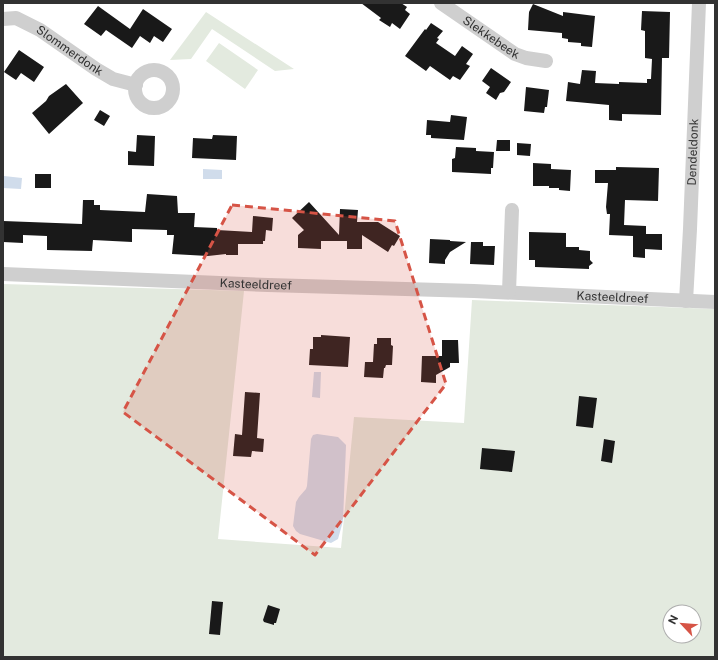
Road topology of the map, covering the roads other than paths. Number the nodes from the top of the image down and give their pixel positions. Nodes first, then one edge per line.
1 (441, 3) edge
2 (699, 3) edge
3 (3, 18) edge
4 (546, 61) dead end
5 (136, 85) dead end
6 (512, 210) dead end
7 (3, 274) edge
8 (509, 292) junction
9 (686, 301) junction
10 (715, 302) edge

1 - 4 street, Slekkebeek
2 - 9 street, Dendeldonk
3 - 5 street, Slommerdonk
6 - 8 street
7 - 8 street, Kasteeldreef
8 - 9 street, Kasteeldreef
9 - 10 street, Kasteeldreef

